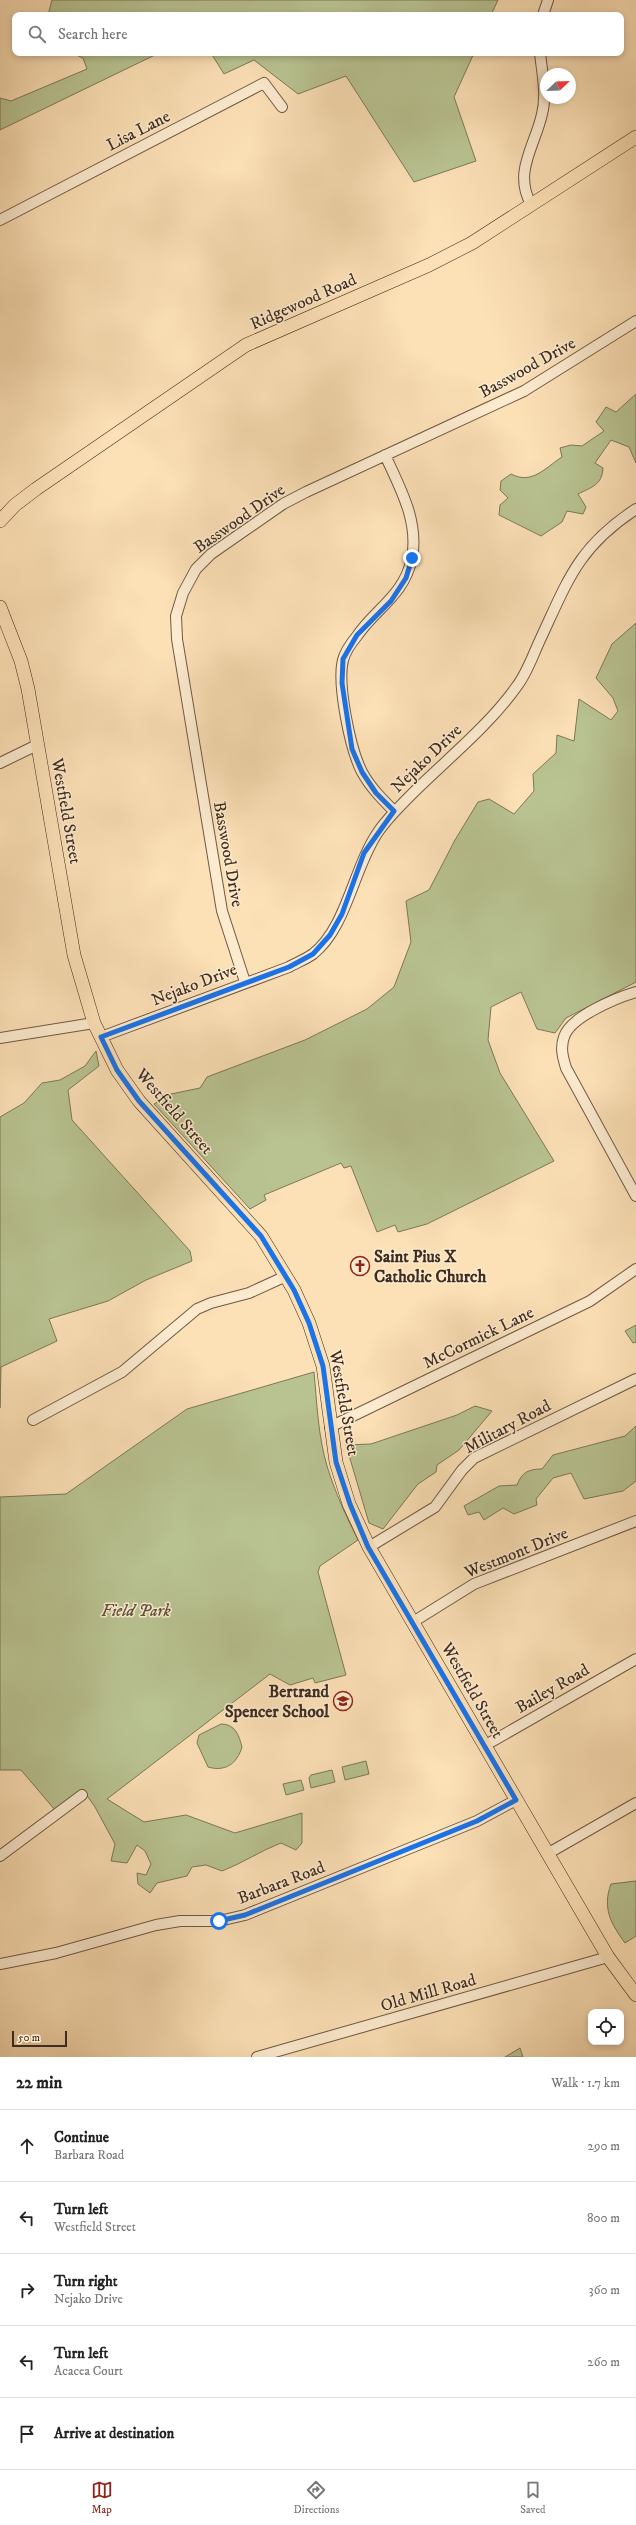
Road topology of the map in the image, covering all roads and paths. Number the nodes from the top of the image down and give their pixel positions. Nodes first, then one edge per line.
1 (548, 0) edge
2 (544, 12) edge
3 (540, 56) edge
4 (282, 107) dead end
5 (636, 137) edge
6 (531, 204) junction
7 (0, 220) edge
8 (636, 321) edge
9 (385, 455) junction
10 (636, 509) edge
11 (0, 521) edge
12 (0, 607) edge
13 (37, 745) junction
14 (0, 764) edge
15 (394, 811) junction
16 (245, 982) junction
17 (636, 992) edge
18 (94, 1023) junction
19 (101, 1037) junction
20 (0, 1038) edge
21 (636, 1196) edge
22 (636, 1269) edge
23 (284, 1277) junction
24 (636, 1379) edge
25 (34, 1420) dead end
26 (330, 1427) junction
27 (636, 1521) edge
28 (368, 1547) junction
29 (413, 1622) junction
30 (636, 1659) edge
31 (484, 1746) junction
32 (82, 1795) dead end
33 (516, 1800) junction
34 (636, 1803) edge
35 (547, 1854) junction
36 (0, 1856) edge
37 (608, 1957) junction
38 (0, 1964) edge
39 (636, 1995) edge
40 (257, 2057) edge

1 - 2 street
3 - 6 street
4 - 7 street, Lisa Lane
5 - 6 main road, Ridgewood Road
6 - 11 main road, Ridgewood Road
8 - 9 street, Basswood Drive
9 - 15 street
9 - 16 street, Basswood Drive
10 - 15 street, Nejako Drive
12 - 13 main road, Westfield Street
13 - 14 street
13 - 18 main road, Westfield Street
15 - 16 street, Nejako Drive
16 - 19 street, Nejako Drive
17 - 21 street
18 - 19 main road, Westfield Street
18 - 20 street
19 - 23 main road, Westfield Street
22 - 26 street, McCormick Lane
23 - 25 street
23 - 26 main road, Westfield Street
24 - 28 street, Military Road
26 - 28 main road, Westfield Street
27 - 29 street, Westmont Drive
28 - 29 main road, Westfield Street
29 - 31 main road, Westfield Street
30 - 31 street, Bailey Road
31 - 33 main road, Westfield Street
32 - 36 street
33 - 35 main road, Westfield Street
33 - 38 street, Barbara Road
34 - 35 street
35 - 37 main road, Westfield Street
37 - 39 main road, Westfield Street
37 - 40 street, Old Mill Road

